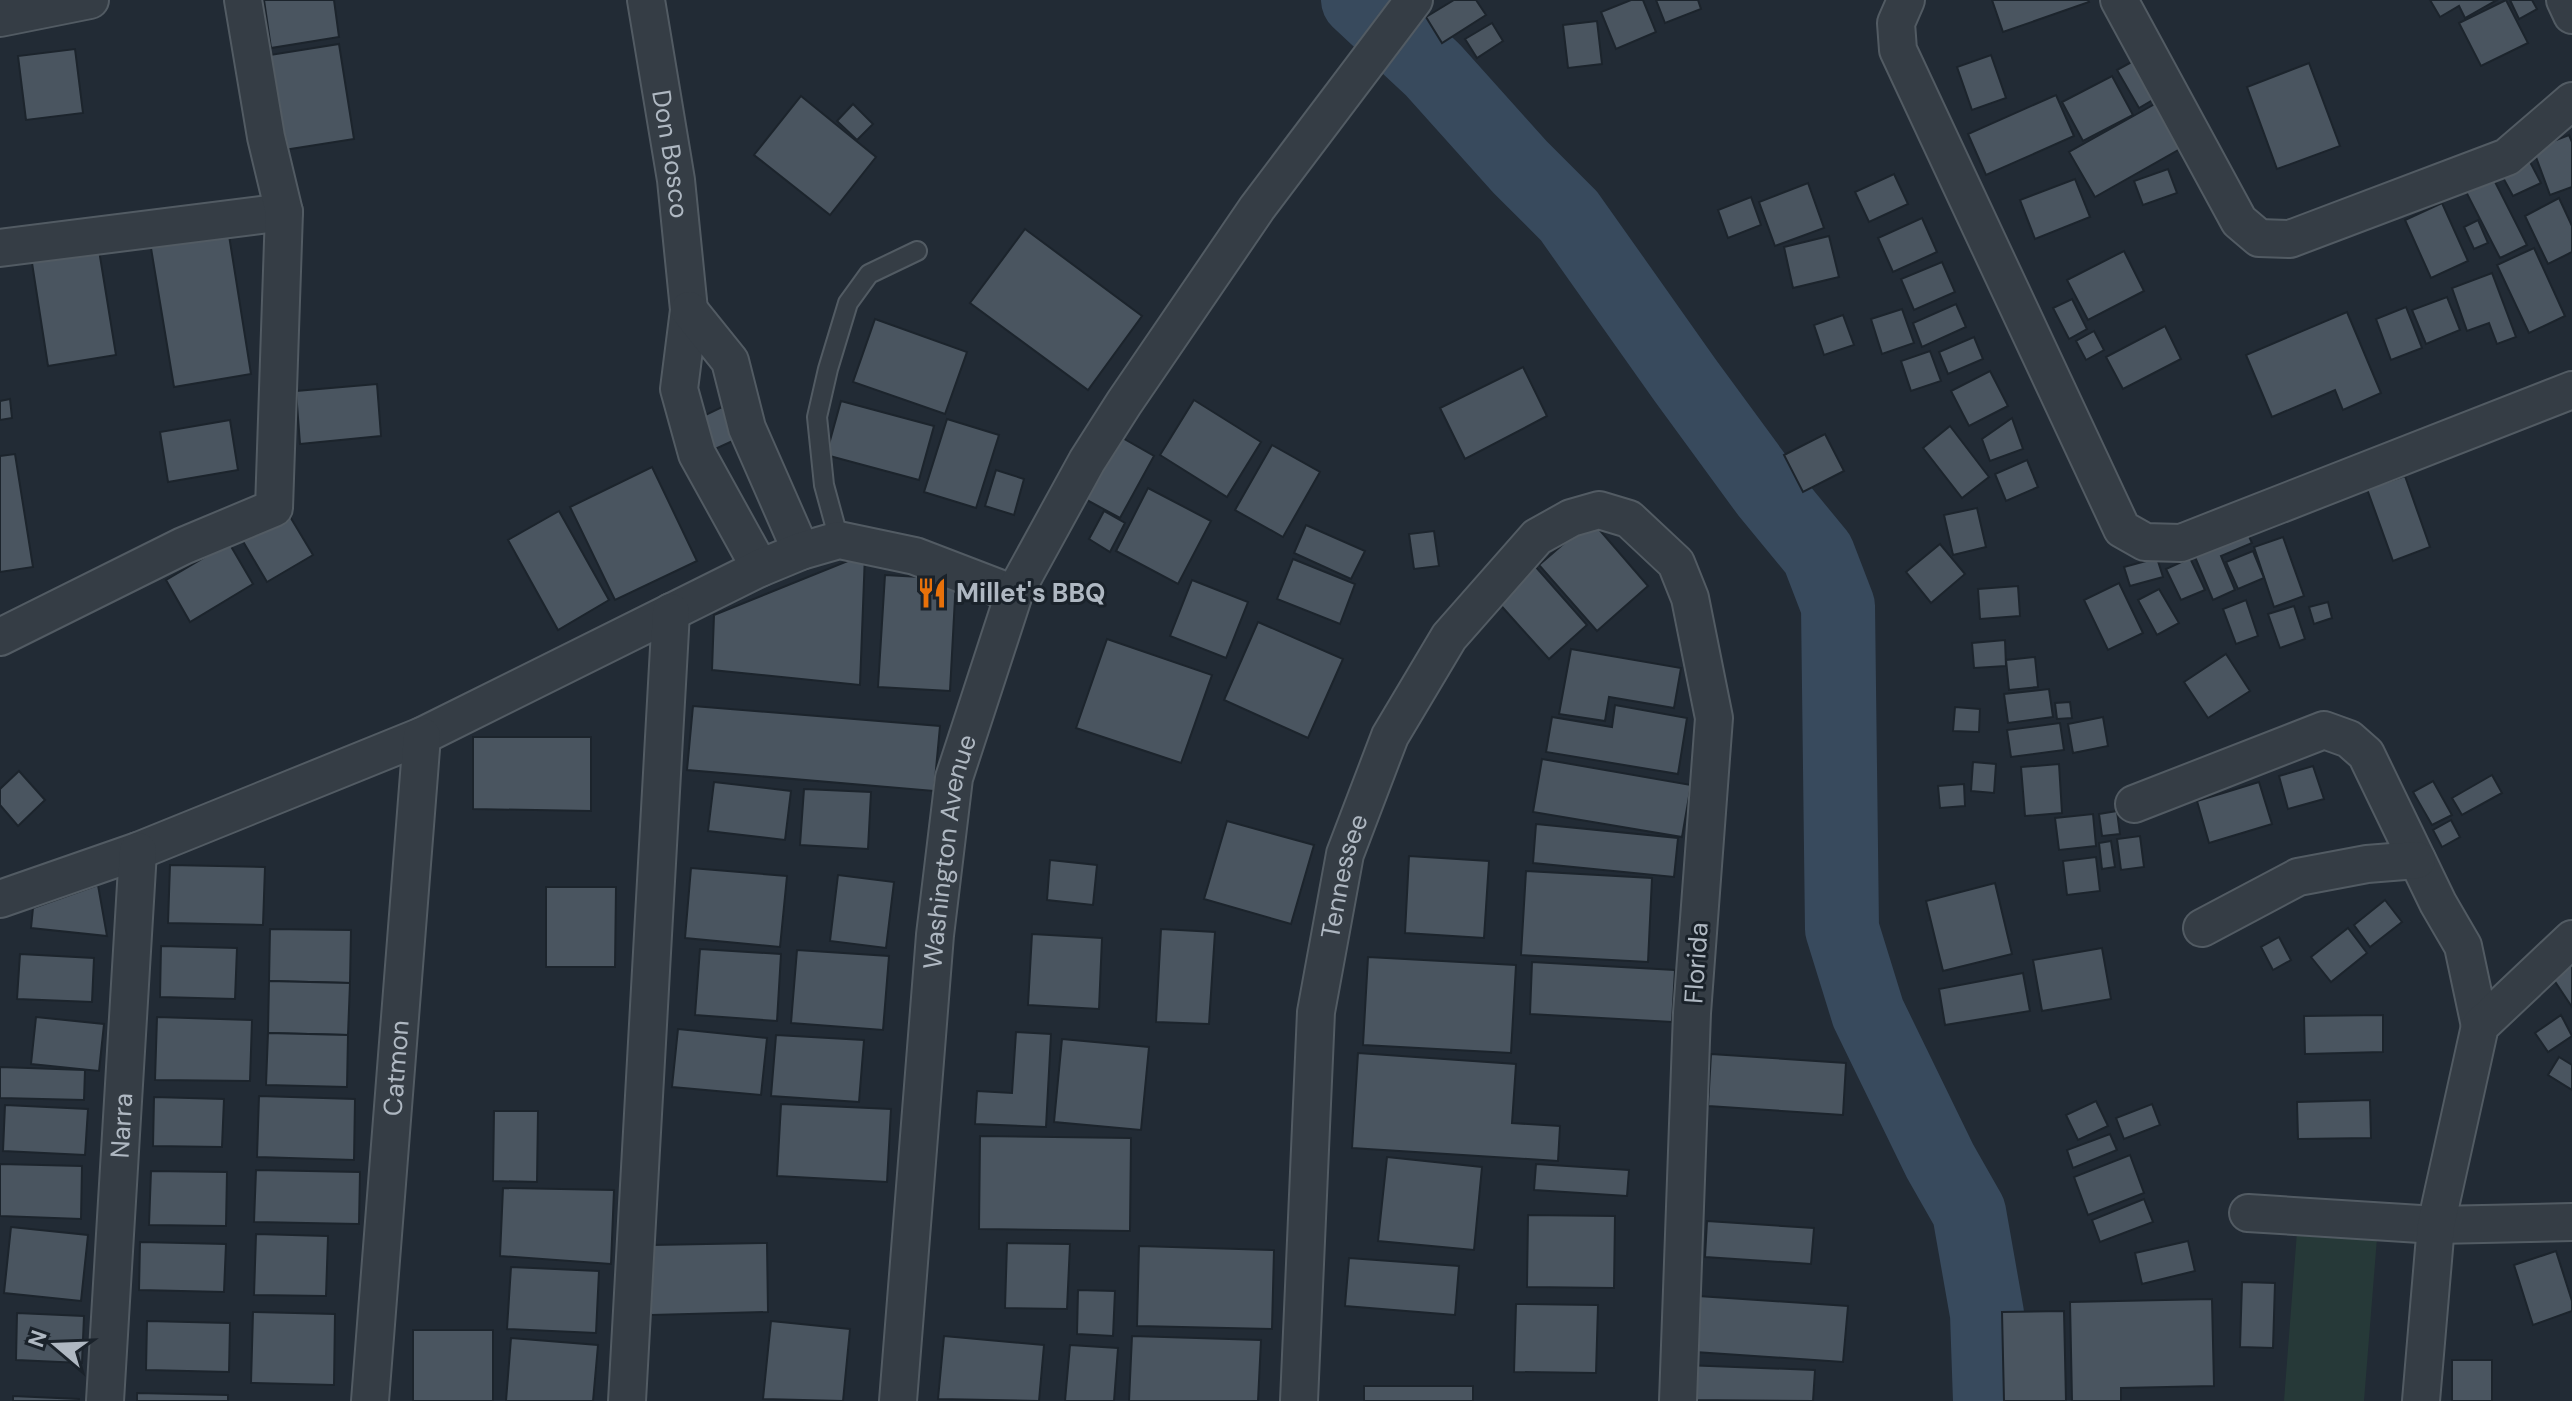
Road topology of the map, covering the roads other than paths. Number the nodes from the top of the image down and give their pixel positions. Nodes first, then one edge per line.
1 (90, 0) edge
2 (243, 0) edge
3 (646, 0) edge
4 (1414, 0) edge
5 (1906, 0) edge
6 (2119, 0) edge
7 (2565, 0) edge
8 (2572, 15) edge
9 (0, 18) edge
10 (2572, 101) edge
11 (284, 212) junction
12 (0, 248) edge
13 (917, 251) dead end
14 (689, 310) junction
15 (2572, 390) edge
16 (839, 540) junction
17 (1653, 540) joint
18 (801, 551) junction
19 (760, 568) junction
20 (1014, 594) junction
21 (671, 612) junction
22 (0, 637) edge
23 (422, 736) junction
24 (2134, 804) dead end
25 (138, 851) junction
26 (2417, 860) junction
27 (0, 899) edge
28 (2202, 928) dead end
29 (2572, 939) edge
30 (2480, 1026) junction
31 (2248, 1213) dead end
32 (2572, 1222) edge
33 (2436, 1225) junction
34 (105, 1401) edge
35 (370, 1401) edge
36 (627, 1401) edge
37 (898, 1401) edge
38 (1299, 1401) edge
39 (1678, 1401) edge
40 (2421, 1401) edge

1 - 9 street
2 - 11 street
3 - 14 street, Don Bosco
4 - 20 street, Washington Avenue
5 - 15 street
6 - 10 street
7 - 8 street
11 - 12 street
11 - 22 street
13 - 16 lane
14 - 18 street
14 - 19 street, Don Bosco
16 - 18 street
16 - 20 street
17 - 38 street, Tennessee
17 - 39 street, Florida
18 - 19 street
19 - 21 street
20 - 37 street, Washington Avenue
21 - 23 street
21 - 36 street
23 - 25 street
23 - 35 street, Catmon
24 - 26 street
25 - 27 street
25 - 34 street, Narra
26 - 28 street
26 - 30 street
29 - 30 street
30 - 33 street
31 - 33 street
32 - 33 street
33 - 40 street

